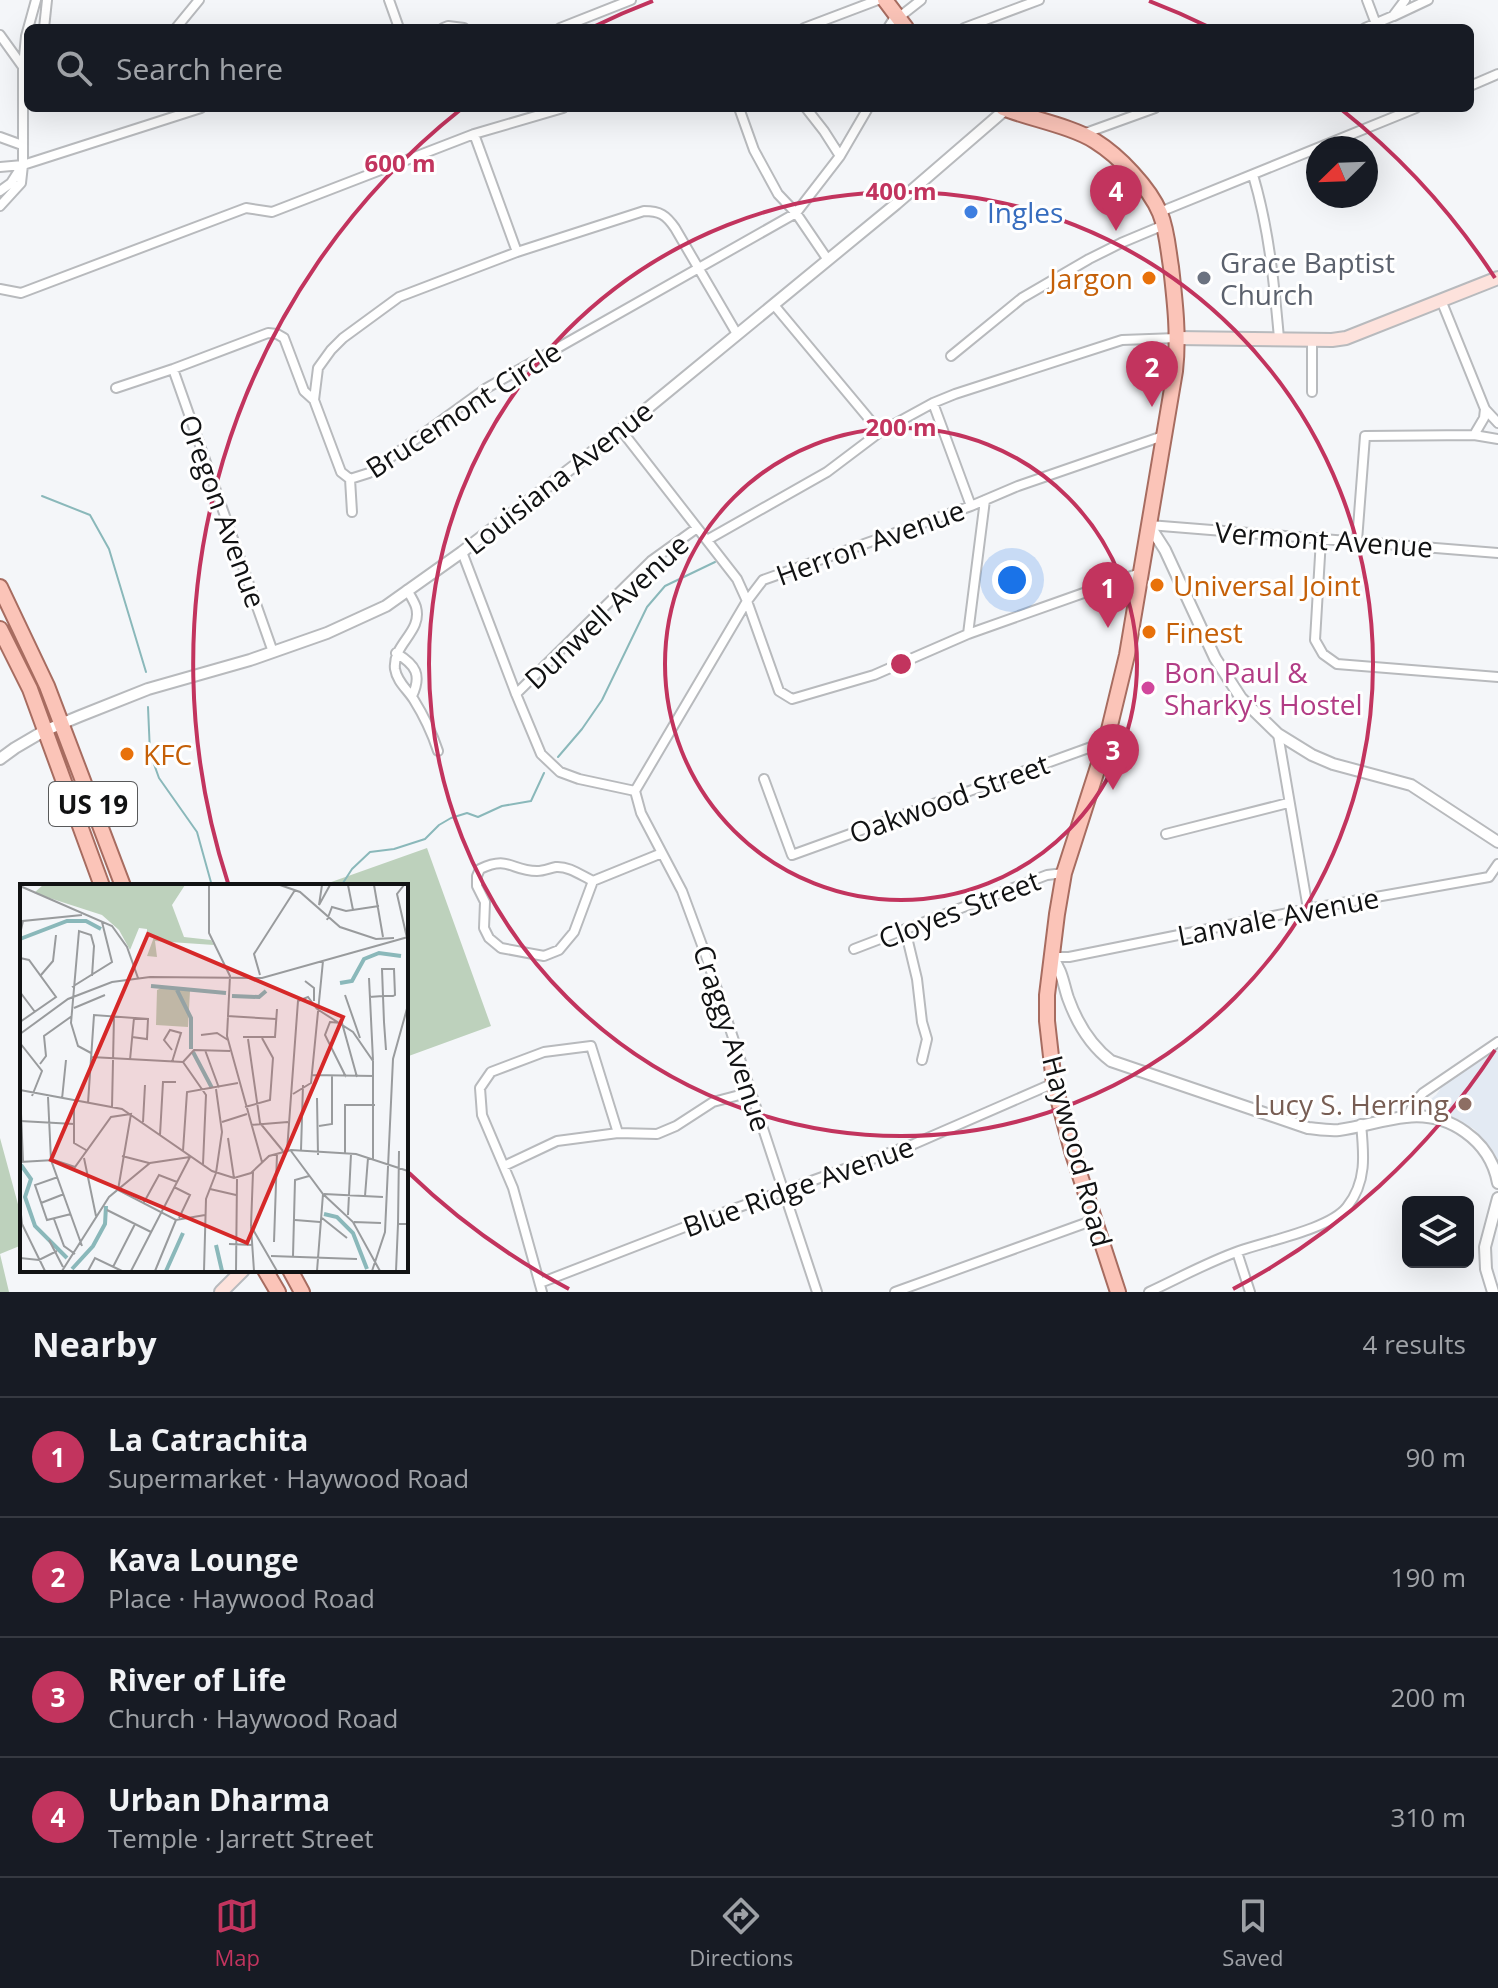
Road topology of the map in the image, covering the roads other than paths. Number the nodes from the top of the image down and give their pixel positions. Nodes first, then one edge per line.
1 (36, 0) edge
2 (47, 0) edge
3 (199, 0) edge
4 (389, 0) edge
5 (631, 0) edge
6 (878, 0) edge
7 (885, 0) edge
8 (921, 0) edge
9 (1039, 0) edge
10 (1367, 0) edge
11 (1405, 0) edge
12 (1428, 0) edge
13 (1393, 16) junction
14 (897, 22) edge
15 (29, 24) edge
16 (44, 24) edge
17 (179, 24) edge
18 (398, 24) edge
19 (570, 24) edge
20 (815, 24) edge
21 (975, 24) edge
22 (1376, 24) joint
23 (0, 35) edge
24 (24, 57) edge
25 (23, 67) junction
26 (1498, 74) edge
27 (1474, 84) edge
28 (189, 112) edge
29 (549, 112) edge
30 (740, 112) edge
31 (809, 112) edge
32 (866, 112) edge
33 (1002, 112) edge
34 (1014, 112) edge
35 (1144, 112) edge
36 (1406, 112) edge
37 (474, 134) junction
38 (1082, 135) junction
39 (0, 137) edge
40 (22, 145) junction
41 (840, 156) junction
42 (23, 165) junction
43 (0, 167) edge
44 (1253, 175) junction
45 (0, 191) edge
46 (0, 206) edge
47 (796, 213) junction
48 (1162, 218) junction
49 (517, 252) junction
50 (828, 260) junction
51 (698, 268) junction
52 (1498, 278) edge
53 (0, 289) edge
54 (1441, 300) junction
55 (774, 305) junction
56 (737, 334) junction
57 (1177, 338) junction
58 (1279, 338) junction
59 (1312, 340) junction
60 (951, 356) dead end
61 (173, 369) junction
62 (116, 388) dead end
63 (1312, 392) dead end
64 (314, 400) junction
65 (933, 403) junction
66 (1485, 409) junction
67 (1498, 423) edge
68 (621, 430) junction
69 (880, 432) junction
70 (1474, 435) junction
71 (1164, 436) junction
72 (1498, 439) edge
73 (350, 479) junction
74 (985, 500) junction
75 (971, 506) junction
76 (352, 512) dead end
77 (1149, 525) junction
78 (697, 528) junction
79 (1321, 539) junction
80 (707, 540) junction
81 (1357, 541) junction
82 (462, 552) junction
83 (1498, 553) edge
84 (1140, 573) junction
85 (0, 587) edge
86 (407, 590) junction
87 (747, 601) junction
88 (0, 629) edge
89 (968, 634) junction
90 (273, 652) junction
91 (396, 653) junction
92 (1498, 677) edge
93 (516, 694) junction
94 (412, 696) junction
95 (62, 723) junction
96 (44, 731) junction
97 (1278, 734) junction
98 (1106, 742) junction
99 (438, 751) dead end
100 (0, 759) edge
101 (764, 779) dead end
102 (635, 791) junction
103 (1288, 803) junction
104 (1166, 834) dead end
105 (1498, 842) edge
106 (662, 853) junction
107 (1498, 864) edge
108 (1064, 873) junction
109 (593, 881) junction
110 (101, 884) edge
111 (122, 884) edge
112 (1308, 909) junction
113 (905, 929) junction
114 (854, 949) dead end
115 (1051, 957) junction
116 (1498, 1042) edge
117 (922, 1060) dead end
118 (1054, 1083) junction
119 (751, 1092) junction
120 (1407, 1117) junction
121 (1361, 1124) junction
122 (618, 1133) junction
123 (504, 1166) junction
124 (1498, 1183) edge
125 (783, 1191) junction
126 (1498, 1198) edge
127 (1094, 1220) junction
128 (1237, 1252) junction
129 (241, 1272) edge
130 (266, 1272) edge
131 (291, 1272) edge
132 (541, 1287) edge
133 (221, 1292) edge
134 (278, 1292) edge
135 (302, 1292) edge
136 (817, 1292) edge
137 (895, 1292) edge
138 (1118, 1292) edge
139 (1149, 1292) edge
140 (1250, 1292) edge
141 (1496, 1292) edge

1 - 15 street
2 - 16 street
3 - 17 street
4 - 18 street
5 - 19 street
6 - 20 street
7 - 14 main road
8 - 14 street
9 - 21 street
10 - 22 street
11 - 13 street
12 - 13 street
13 - 22 street
23 - 25 street
24 - 25 street
25 - 40 street
26 - 27 street
28 - 42 street
29 - 37 street
30 - 47 street
31 - 41 street
32 - 41 street
33 - 50 street, Louisiana Avenue
34 - 38 main road, Haywood Road
35 - 38 street
36 - 44 street
37 - 49 street
37 - 53 street
38 - 48 main road, Haywood Road
39 - 40 street
40 - 42 street
41 - 47 street
42 - 43 street
42 - 45 street
42 - 46 street
44 - 48 street
44 - 58 street
47 - 50 street
47 - 51 street, Brucemont Circle
48 - 57 main road, Haywood Road
48 - 60 street
49 - 51 street
49 - 64 street
50 - 55 street, Louisiana Avenue
51 - 56 street
51 - 73 street, Brucemont Circle
52 - 54 main road
54 - 59 main road
54 - 66 street
55 - 56 street, Louisiana Avenue
55 - 69 street
56 - 68 street, Louisiana Avenue
57 - 58 main road
57 - 65 street, Dunwell Avenue
57 - 71 main road, Haywood Road
58 - 59 main road
59 - 63 street
61 - 62 street
61 - 64 street, Brucemont Circle
61 - 90 street, Oregon Avenue
64 - 73 street, Brucemont Circle
65 - 69 street, Dunwell Avenue
65 - 75 street
66 - 67 street
66 - 70 street
68 - 78 street
68 - 82 street, Louisiana Avenue
69 - 80 street, Dunwell Avenue
70 - 72 street
70 - 81 street
71 - 74 street, Herron Avenue
71 - 77 main road, Haywood Road
73 - 76 street
74 - 75 street, Herron Avenue
74 - 89 street
75 - 87 street, Herron Avenue
77 - 79 street, Vermont Avenue
77 - 84 main road, Haywood Road
77 - 97 street
78 - 80 street
78 - 93 street, Dunwell Avenue
79 - 81 street, Vermont Avenue
79 - 92 street
80 - 87 street
81 - 83 street, Vermont Avenue
82 - 86 street, Louisiana Avenue
82 - 93 street
84 - 89 street
84 - 98 main road, Haywood Road
85 - 95 main road, US 19
86 - 90 street, Louisiana Avenue
86 - 91 street
87 - 89 street
87 - 102 street, Herron Avenue
88 - 96 main road, US 19
90 - 95 street, Louisiana Avenue
91 - 94 street
91 - 94 street
93 - 102 street
94 - 99 street
95 - 96 street, Louisiana Avenue
95 - 111 main road, US 19
96 - 100 street, Louisiana Avenue
96 - 110 main road, US 19
97 - 103 street
97 - 105 street
98 - 101 street, Oakwood Street
98 - 108 main road, Haywood Road
102 - 106 street, Craggy Avenue
103 - 104 street
103 - 112 street
106 - 109 street
106 - 119 street, Craggy Avenue
107 - 112 street, Lanvale Avenue
108 - 113 street, Cloyes Street
108 - 115 main road, Haywood Road
109 - 109 street
112 - 115 street, Lanvale Avenue
113 - 114 street, Cloyes Street
113 - 117 street
115 - 118 main road, Haywood Road
115 - 121 street
116 - 120 street
118 - 125 street, Blue Ridge Avenue
118 - 127 main road, Haywood Road
119 - 122 street
119 - 125 street, Craggy Avenue
120 - 121 street
120 - 124 street
121 - 128 street
122 - 123 street
122 - 123 street
123 - 132 street
125 - 132 street, Blue Ridge Avenue
125 - 136 street, Craggy Avenue
126 - 141 street
127 - 137 street
127 - 138 main road, Haywood Road
128 - 139 street
128 - 140 street
129 - 133 main road
130 - 134 main road
131 - 135 main road

